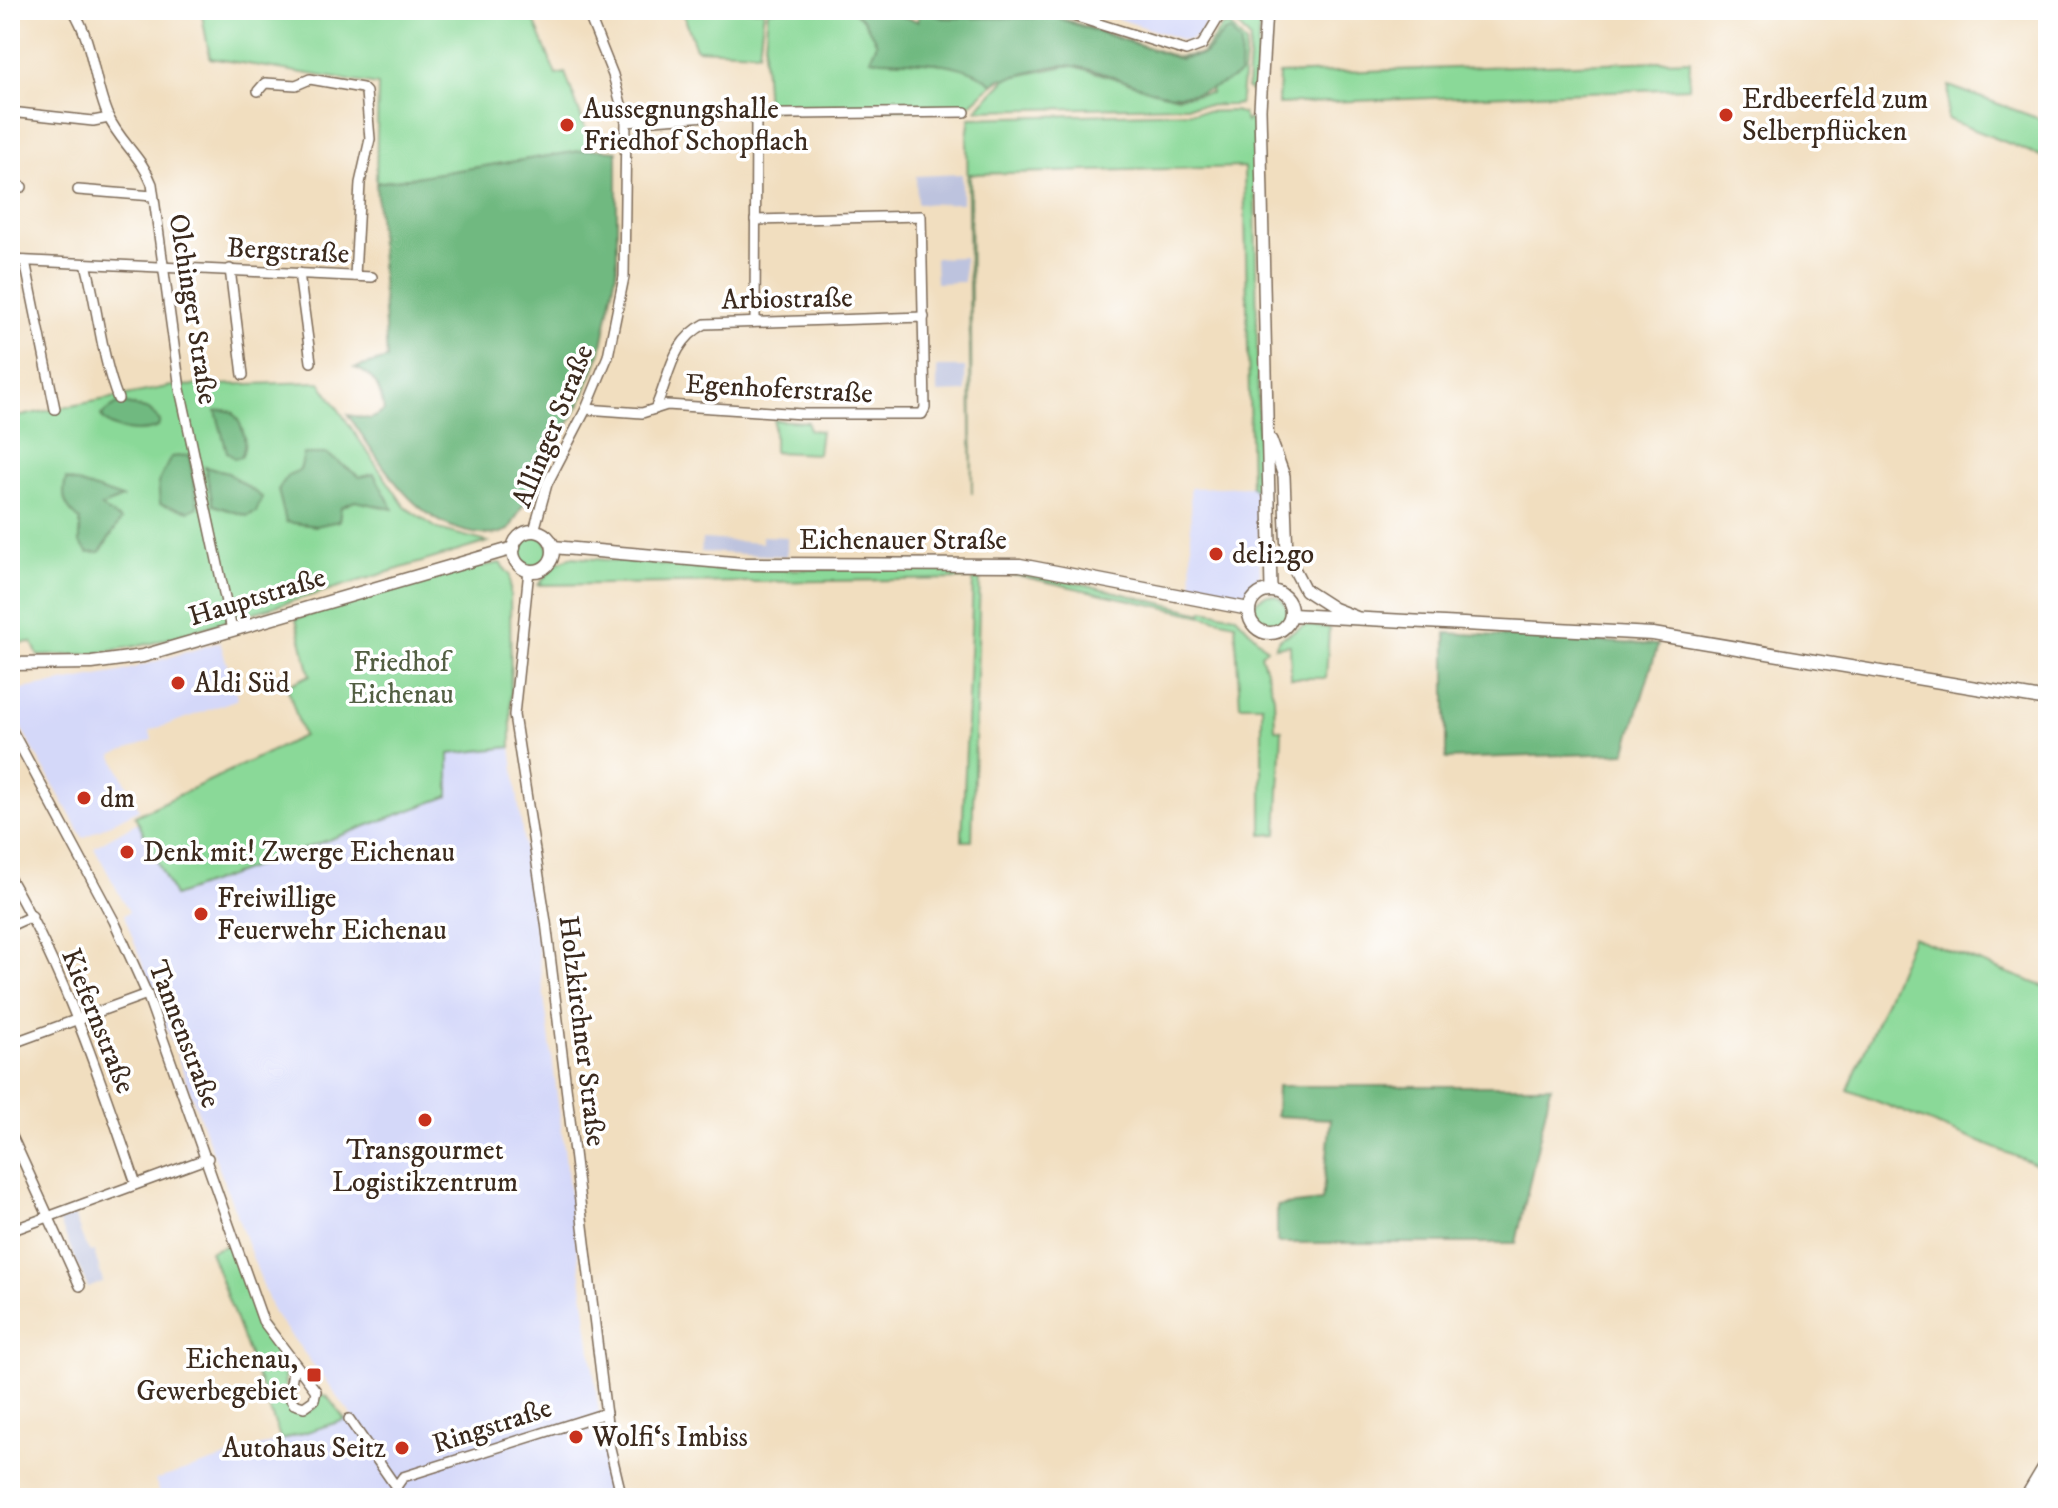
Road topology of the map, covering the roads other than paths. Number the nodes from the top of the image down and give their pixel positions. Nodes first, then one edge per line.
1 (73, 10) edge
2 (587, 10) edge
3 (944, 10) edge
4 (991, 10) edge
5 (1054, 10) edge
6 (1223, 10) edge
7 (1266, 10) edge
8 (258, 91) dead end
9 (10, 112) edge
10 (965, 112) dead end
11 (756, 115) junction
12 (109, 118) junction
13 (626, 122) junction
14 (10, 186) edge
15 (22, 187) dead end
16 (78, 190) dead end
17 (153, 196) junction
18 (755, 220) junction
19 (10, 260) edge
20 (25, 261) junction
21 (86, 264) junction
22 (163, 267) junction
23 (230, 269) junction
24 (299, 273) junction
25 (355, 276) junction
26 (372, 277) dead end
27 (924, 317) junction
28 (755, 320) junction
29 (311, 362) dead end
30 (243, 375) dead end
31 (118, 399) dead end
32 (55, 409) dead end
33 (586, 409) junction
34 (655, 409) junction
35 (1268, 432) junction
36 (534, 531) junction
37 (553, 547) junction
38 (514, 548) junction
39 (529, 570) junction
40 (1271, 590) junction
41 (1249, 609) junction
42 (1292, 615) junction
43 (1360, 620) junction
44 (232, 630) junction
45 (10, 664) edge
46 (2048, 700) edge
47 (10, 727) edge
48 (10, 879) edge
49 (32, 916) junction
50 (10, 926) edge
51 (147, 994) junction
52 (76, 1021) junction
53 (10, 1044) edge
54 (10, 1132) edge
55 (208, 1158) junction
56 (136, 1184) junction
57 (48, 1217) junction
58 (10, 1231) edge
59 (80, 1286) dead end
60 (294, 1365) dead end
61 (606, 1413) junction
62 (349, 1419) dead end
63 (2048, 1463) edge
64 (396, 1487) junction
65 (398, 1498) edge
66 (622, 1498) edge
67 (2027, 1498) edge

1 - 12 street, Olchinger Straße
2 - 13 street, Allinger Straße
3 - 4 street
5 - 6 street
7 - 35 street
8 - 25 street
9 - 12 street
10 - 11 street
11 - 13 street
11 - 18 street
12 - 17 street, Olchinger Straße
13 - 33 street, Allinger Straße
14 - 15 street
16 - 17 street
17 - 22 street, Olchinger Straße
18 - 27 street
18 - 28 street
19 - 20 street, Bergstraße
20 - 21 street, Bergstraße
20 - 32 street
21 - 22 street, Bergstraße
21 - 31 street
22 - 23 street, Bergstraße
22 - 44 street, Olchinger Straße
23 - 24 street, Bergstraße
23 - 30 street
24 - 25 street, Bergstraße
24 - 29 street
25 - 26 street, Bergstraße
27 - 28 street, Arbiostraße
27 - 34 street, Egenhoferstraße
28 - 34 street, Arbiostraße
33 - 34 street, Egenhoferstraße
33 - 36 street, Allinger Straße
35 - 40 street
35 - 43 street
36 - 37 main road
36 - 38 main road
37 - 39 main road
37 - 41 main road, Eichenauer Straße
38 - 39 main road
38 - 44 main road, Hauptstraße
39 - 61 street, Holzkirchner Straße
40 - 41 main road
40 - 42 main road
41 - 42 main road
42 - 43 main road
43 - 46 main road
44 - 45 main road, Hauptstraße
47 - 51 street, Tannenstraße
48 - 49 street, Kiefernstraße
49 - 50 street
49 - 52 street, Kiefernstraße
51 - 52 street
51 - 55 street, Tannenstraße
52 - 53 street
52 - 56 street, Kiefernstraße
54 - 57 street
55 - 56 street
55 - 60 street, Tannenstraße
56 - 57 street
57 - 58 street
57 - 59 street
61 - 64 street, Ringstraße
61 - 66 street, Holzkirchner Straße
62 - 64 street
63 - 67 main road
64 - 65 street

